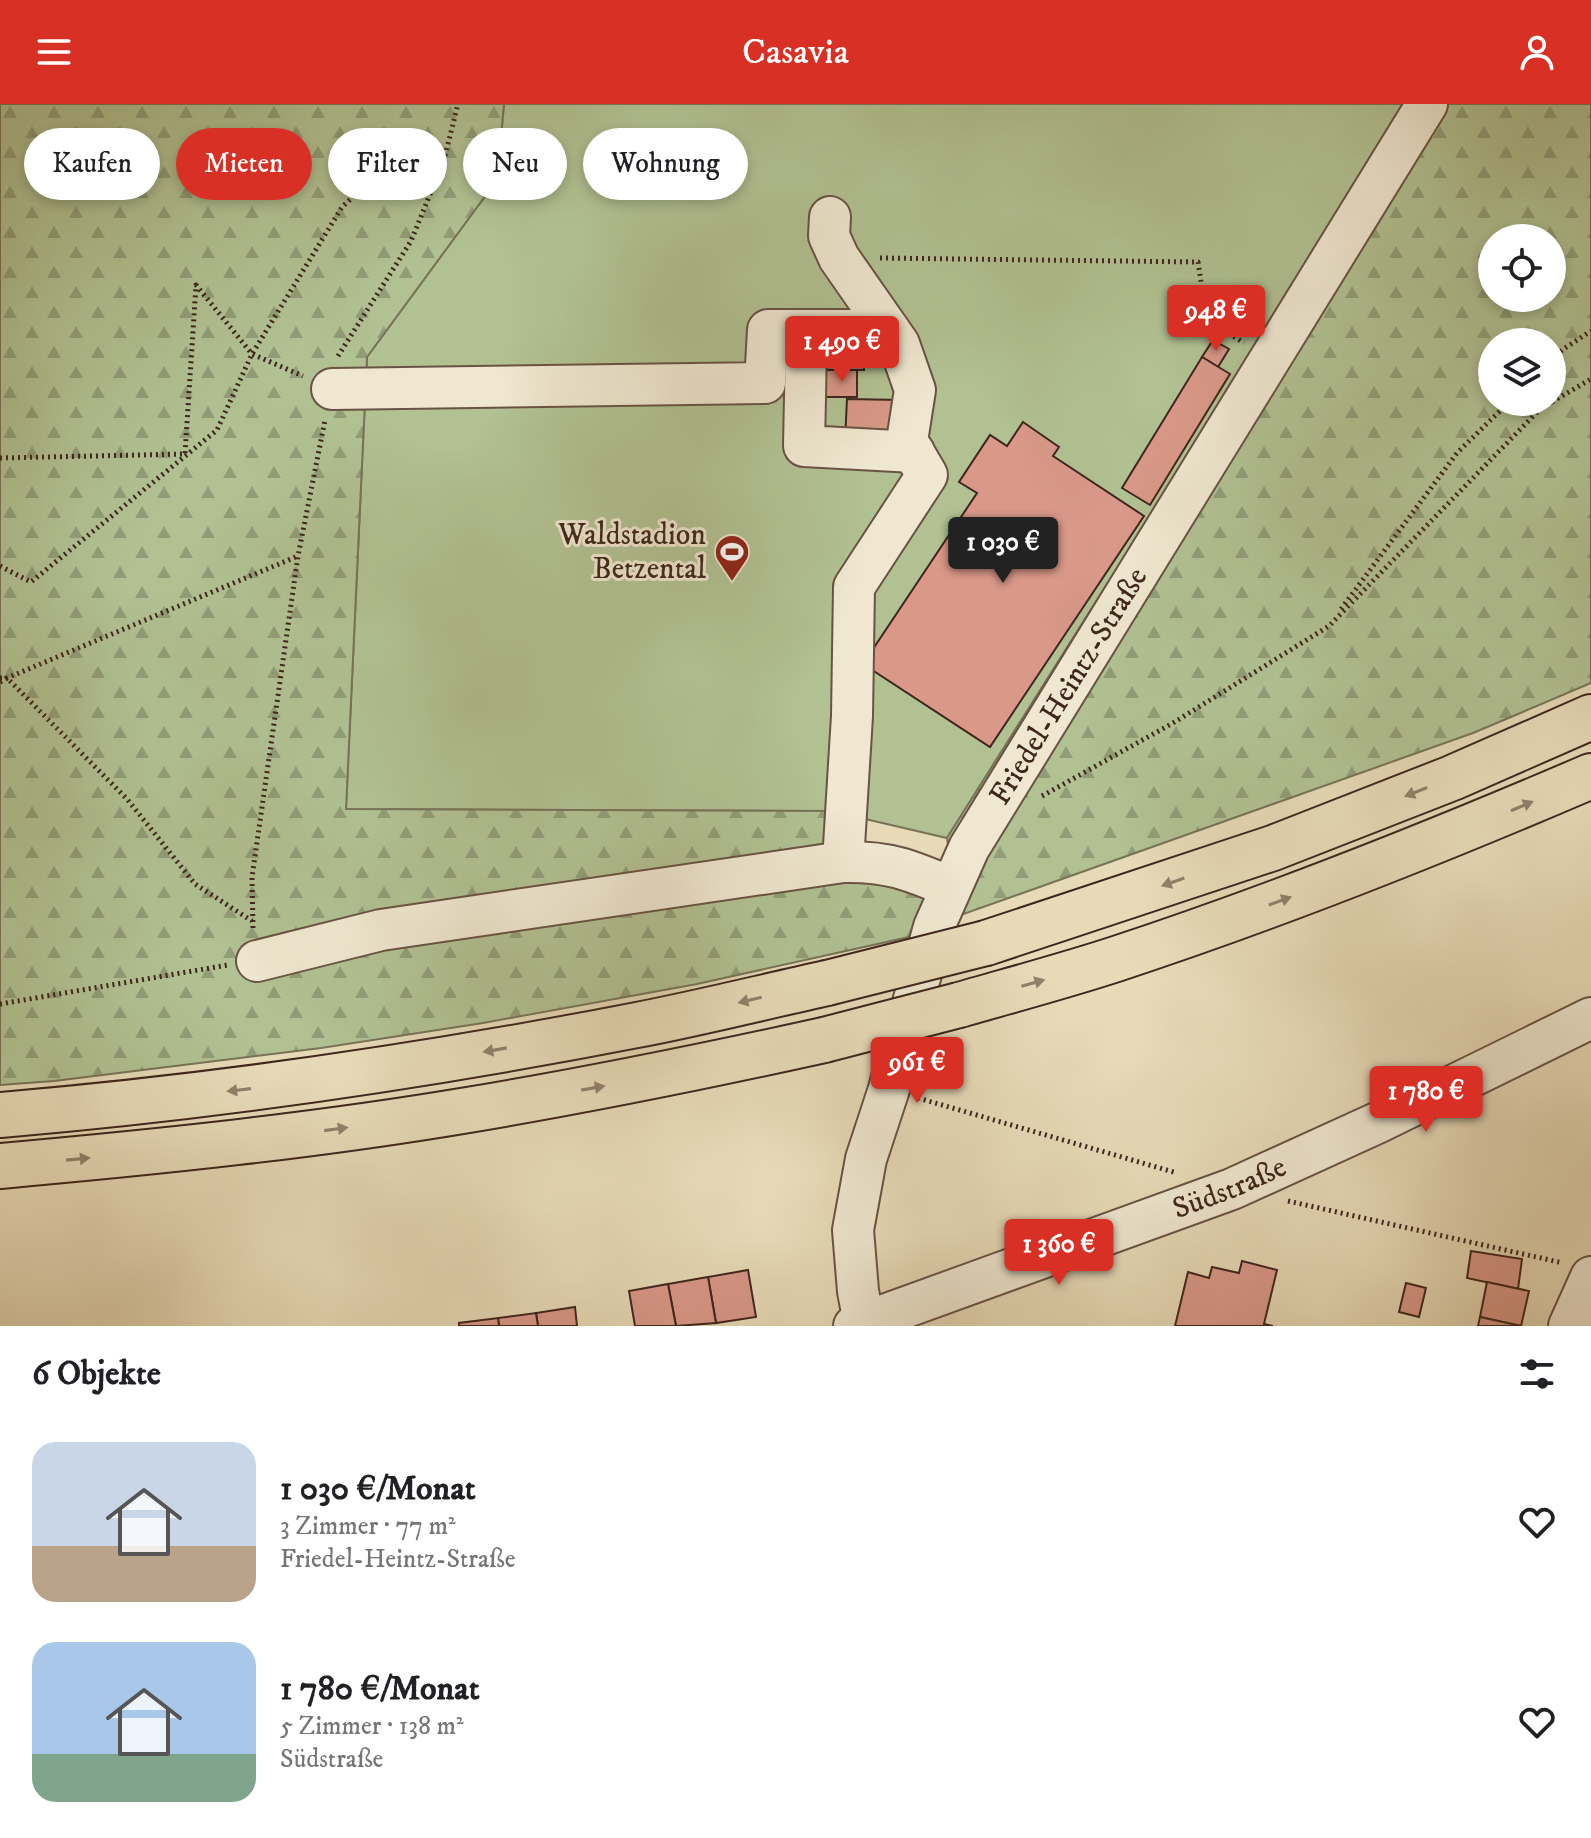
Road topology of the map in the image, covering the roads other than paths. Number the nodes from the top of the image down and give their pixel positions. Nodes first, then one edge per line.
1 (1427, 104) edge
2 (830, 217) dead end
3 (889, 330) junction
4 (806, 347) dead end
5 (332, 389) road end
6 (914, 452) junction
7 (1591, 717) edge
8 (1591, 776) edge
9 (843, 862) junction
10 (950, 887) junction
11 (257, 961) road end
12 (1591, 1018) edge
13 (0, 1115) edge
14 (0, 1166) edge
15 (1583, 1272) edge
16 (859, 1324) edge
17 (1569, 1326) edge

1 - 10 street, Friedel-Heintz-Straße
2 - 3 street
3 - 5 street
3 - 6 street
4 - 6 street
6 - 9 street
7 -> 13 highway, bridge
14 -> 8 highway, bridge
9 - 10 street
9 - 11 street
10 - 16 street, Friedel-Heintz-Straße
12 - 16 street, Südstraße
15 - 17 street

